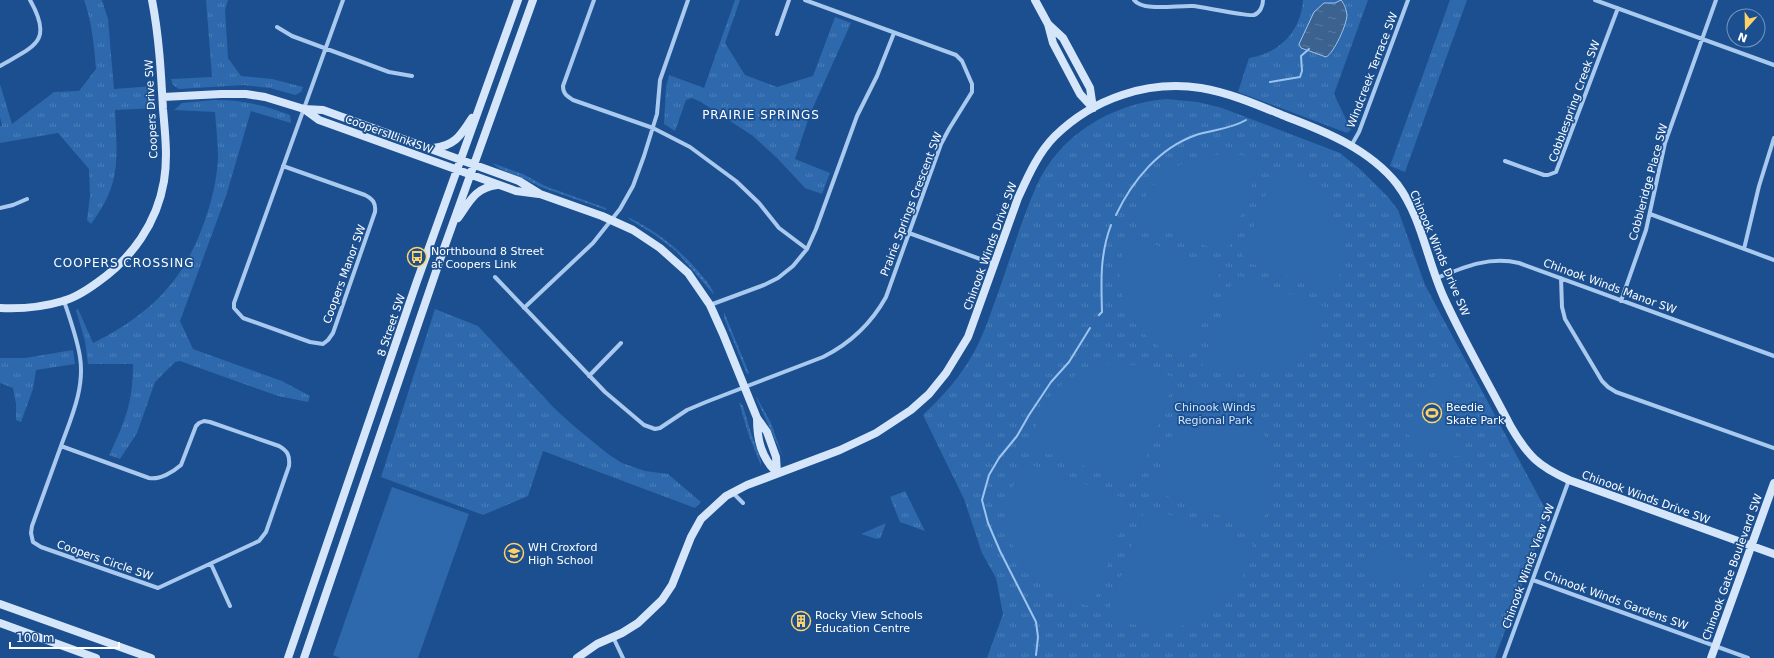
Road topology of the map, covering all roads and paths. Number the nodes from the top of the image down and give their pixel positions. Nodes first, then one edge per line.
1 (30, 0) edge
2 (152, 0) edge
3 (343, 0) edge
4 (518, 0) edge
5 (533, 0) edge
6 (594, 0) edge
7 (688, 0) edge
8 (789, 0) edge
9 (805, 0) edge
10 (1035, 0) edge
11 (1134, 0) edge
12 (1263, 0) edge
13 (1408, 0) edge
14 (1596, 0) edge
15 (1716, 0) edge
16 (1618, 8) junction
17 (1048, 24) junction
18 (277, 27) dead end
19 (894, 33) junction
20 (777, 34) dead end
21 (1702, 39) junction
22 (326, 48) junction
23 (1774, 65) edge
24 (0, 66) edge
25 (412, 76) dead end
26 (163, 97) junction
27 (1093, 108) junction
28 (304, 109) junction
29 (478, 109) junction
30 (653, 128) junction
31 (1774, 138) edge
32 (1351, 146) junction
33 (430, 148) junction
34 (460, 159) junction
35 (1505, 161) dead end
36 (474, 164) junction
37 (283, 166) junction
38 (457, 170) junction
39 (470, 175) junction
40 (499, 185) junction
41 (540, 194) junction
42 (27, 199) dead end
43 (0, 208) edge
44 (1650, 214) junction
45 (612, 220) junction
46 (451, 227) junction
47 (909, 233) junction
48 (807, 249) junction
49 (1744, 249) junction
50 (1774, 260) edge
51 (994, 264) junction
52 (495, 278) dead end
53 (1437, 278) junction
54 (1561, 278) junction
55 (1621, 300) junction
56 (64, 301) junction
57 (710, 305) junction
58 (0, 308) edge
59 (524, 308) junction
60 (620, 343) dead end
61 (1774, 356) edge
62 (589, 376) junction
63 (744, 387) junction
64 (61, 446) junction
65 (1774, 448) edge
66 (777, 473) junction
67 (1569, 480) junction
68 (1774, 483) edge
69 (732, 492) junction
70 (743, 503) dead end
71 (1751, 546) junction
72 (1774, 554) edge
73 (211, 564) junction
74 (1533, 580) junction
75 (0, 604) edge
76 (230, 606) dead end
77 (0, 623) edge
78 (613, 637) junction
79 (1715, 646) junction
80 (96, 658) edge
81 (151, 658) edge
82 (288, 658) edge
83 (304, 658) edge
84 (577, 658) edge
85 (623, 658) edge
86 (1504, 658) edge
87 (1711, 658) edge
88 (1748, 658) edge

1 - 24 street
2 - 26 street, Coopers Drive SW
3 - 22 street, Coopers Manor SW
4 - 29 street, 8 Street SW
5 - 36 street
6 - 30 street
7 - 30 street
8 - 20 street
9 - 19 street
10 - 17 street
11 - 12 street
13 - 32 street, Windcreek Terrace SW
14 - 16 street
15 - 21 street, Cobbleridge Place SW
16 - 21 street
16 - 35 street, Cobblespring Creek SW
17 - 27 street
17 - 27 street
18 - 22 street
19 - 47 street, Prairie Springs Crescent SW
19 - 48 street
21 - 23 street
21 - 44 street, Cobbleridge Place SW
22 - 25 street
22 - 28 street, Coopers Manor SW
26 - 28 street, Coopers Link SW
26 - 56 street, Coopers Drive SW
27 - 32 street, Chinook Winds Drive SW
27 - 51 street, Chinook Winds Drive SW
28 - 33 street, Coopers Link SW
28 - 37 street, Coopers Manor SW
28 - 38 street, Coopers Link SW
29 - 33 street
29 - 34 street, 8 Street SW
30 - 45 street
30 - 48 street
31 - 49 street
32 - 53 street, Chinook Winds Drive SW
33 - 34 street, Coopers Link SW
34 - 36 street, Coopers Link SW
34 - 38 street, 8 Street SW
36 - 39 street
36 - 41 street, Coopers Link SW
37 - 37 street, Coopers Manor SW
38 - 39 street, Coopers Link SW
38 - 82 street, 8 Street SW
39 - 40 street, Coopers Link SW
39 - 46 street
40 - 41 street, Coopers Link SW
40 - 46 street
41 - 45 street
42 - 43 street
44 - 49 street
44 - 55 street, Cobbleridge Place SW
45 - 57 street
45 - 59 street
46 - 83 street
47 - 51 street
47 - 63 street, Prairie Springs Crescent SW
48 - 57 street
49 - 50 street
51 - 66 street, Chinook Winds Drive SW
52 - 59 street
53 - 54 street, Chinook Winds Manor SW
53 - 67 street, Chinook Winds Drive SW
54 - 55 street, Chinook Winds Manor SW
54 - 65 street
55 - 61 street, Chinook Winds Manor SW
56 - 58 street, Coopers Drive SW
56 - 64 street, Coopers Circle SW
57 - 63 street
59 - 62 street
60 - 62 street
62 - 63 street, Prairie Springs Crescent SW
63 - 66 street
64 - 73 street, Coopers Circle SW
64 - 73 street, Coopers Circle SW
66 - 69 street, Chinook Winds Drive SW
67 - 71 street, Chinook Winds Drive SW
67 - 74 street, Chinook Winds View SW
68 - 71 street, Chinook Gate Boulevard SW
69 - 70 street
69 - 78 street, Chinook Winds Drive SW
71 - 72 street, Chinook Winds Drive SW
71 - 79 street, Chinook Gate Boulevard SW
73 - 76 street
74 - 79 street, Chinook Winds Gardens SW
74 - 86 street, Chinook Winds View SW
75 - 81 street
77 - 80 street
78 - 84 street, Chinook Winds Drive SW
78 - 85 street
79 - 87 street, Chinook Gate Boulevard SW
79 - 88 street, Chinook Winds Gardens SW

